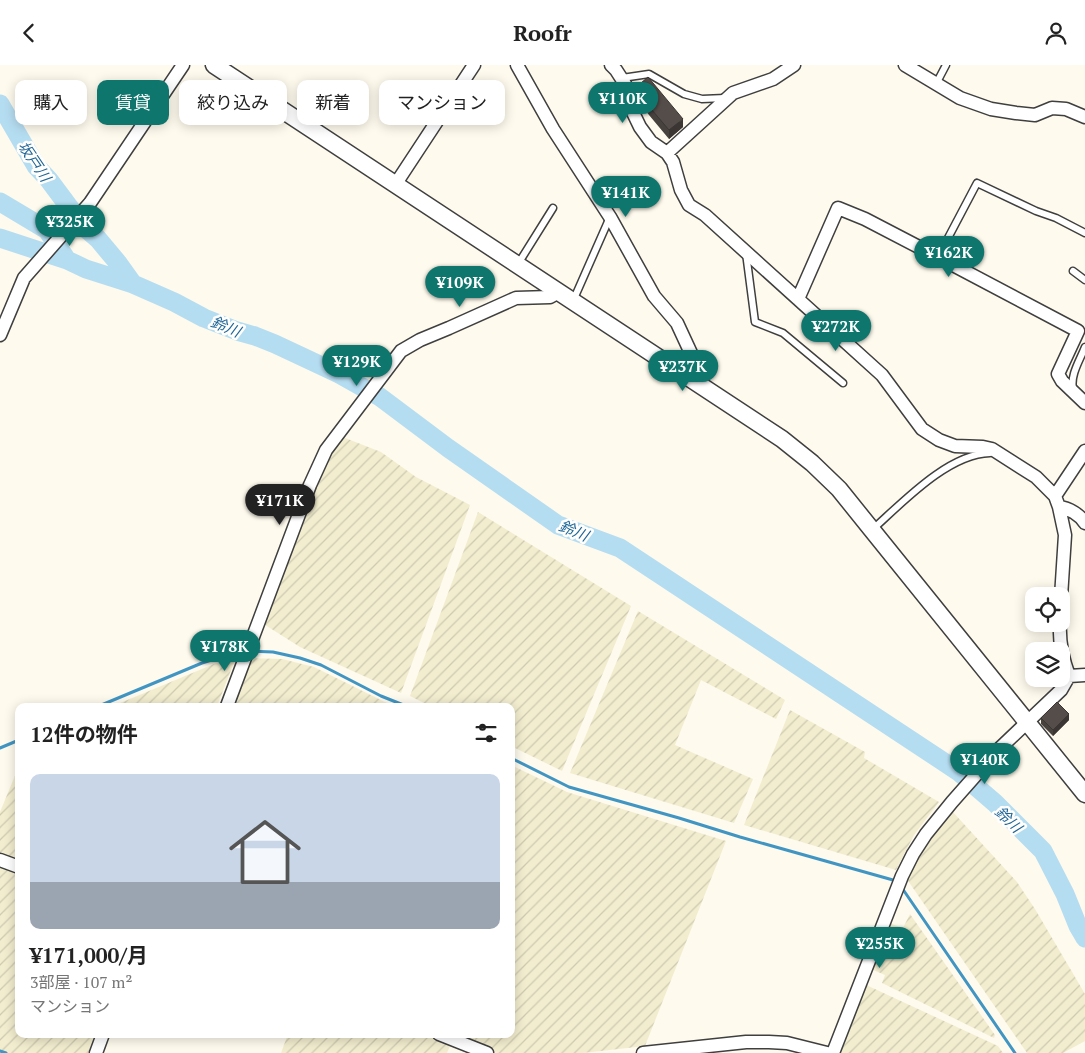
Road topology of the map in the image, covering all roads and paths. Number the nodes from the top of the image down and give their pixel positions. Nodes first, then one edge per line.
1 (184, 65) edge
2 (214, 65) edge
3 (474, 65) edge
4 (517, 65) edge
5 (611, 65) edge
6 (794, 65) edge
7 (905, 65) edge
8 (946, 65) edge
9 (622, 78) junction
10 (936, 84) junction
11 (728, 98) junction
12 (1085, 117) edge
13 (667, 153) junction
14 (394, 185) junction
15 (554, 208) dead end
16 (610, 217) junction
17 (1085, 233) edge
18 (746, 252) junction
19 (938, 257) junction
20 (517, 265) junction
21 (1073, 271) dead end
22 (1085, 280) edge
23 (559, 292) junction
24 (798, 299) junction
25 (573, 302) junction
26 (1081, 328) edge
27 (0, 335) edge
28 (1085, 347) edge
29 (843, 383) dead end
30 (700, 385) junction
31 (1074, 393) junction
32 (1085, 403) edge
33 (1085, 451) edge
34 (999, 452) junction
35 (1057, 501) junction
36 (1085, 523) edge
37 (872, 530) junction
38 (1062, 587) edge
39 (1059, 632) edge
40 (1079, 674) edge
41 (227, 703) edge
42 (1027, 723) junction
43 (1085, 795) edge
44 (0, 860) edge
45 (15, 866) edge
46 (102, 1038) edge
47 (449, 1038) edge
48 (96, 1053) edge
49 (487, 1053) edge
50 (643, 1053) edge
51 (827, 1053) edge
52 (833, 1053) edge

1 - 27 street
2 - 14 street
3 - 14 street
4 - 16 street
5 - 9 street
6 - 11 street
7 - 10 street
8 - 10 lane
9 - 11 lane
9 - 13 street
10 - 12 street
11 - 13 street
13 - 18 street
14 - 20 street
15 - 20 lane
16 - 25 lane
16 - 30 street
17 - 19 lane
18 - 24 street
18 - 29 lane
19 - 24 street
19 - 26 street
20 - 23 street
21 - 22 lane
23 - 25 street
23 - 41 street
24 - 34 street
25 - 30 street
26 - 31 street
28 - 31 lane
30 - 37 street
31 - 32 street
33 - 35 street
34 - 35 street
34 - 37 lane
35 - 36 street
35 - 38 street
37 - 42 street
39 - 40 street
40 - 42 street
42 - 43 street
42 - 52 street
44 - 45 street
46 - 48 street
47 - 49 street
50 - 51 street

